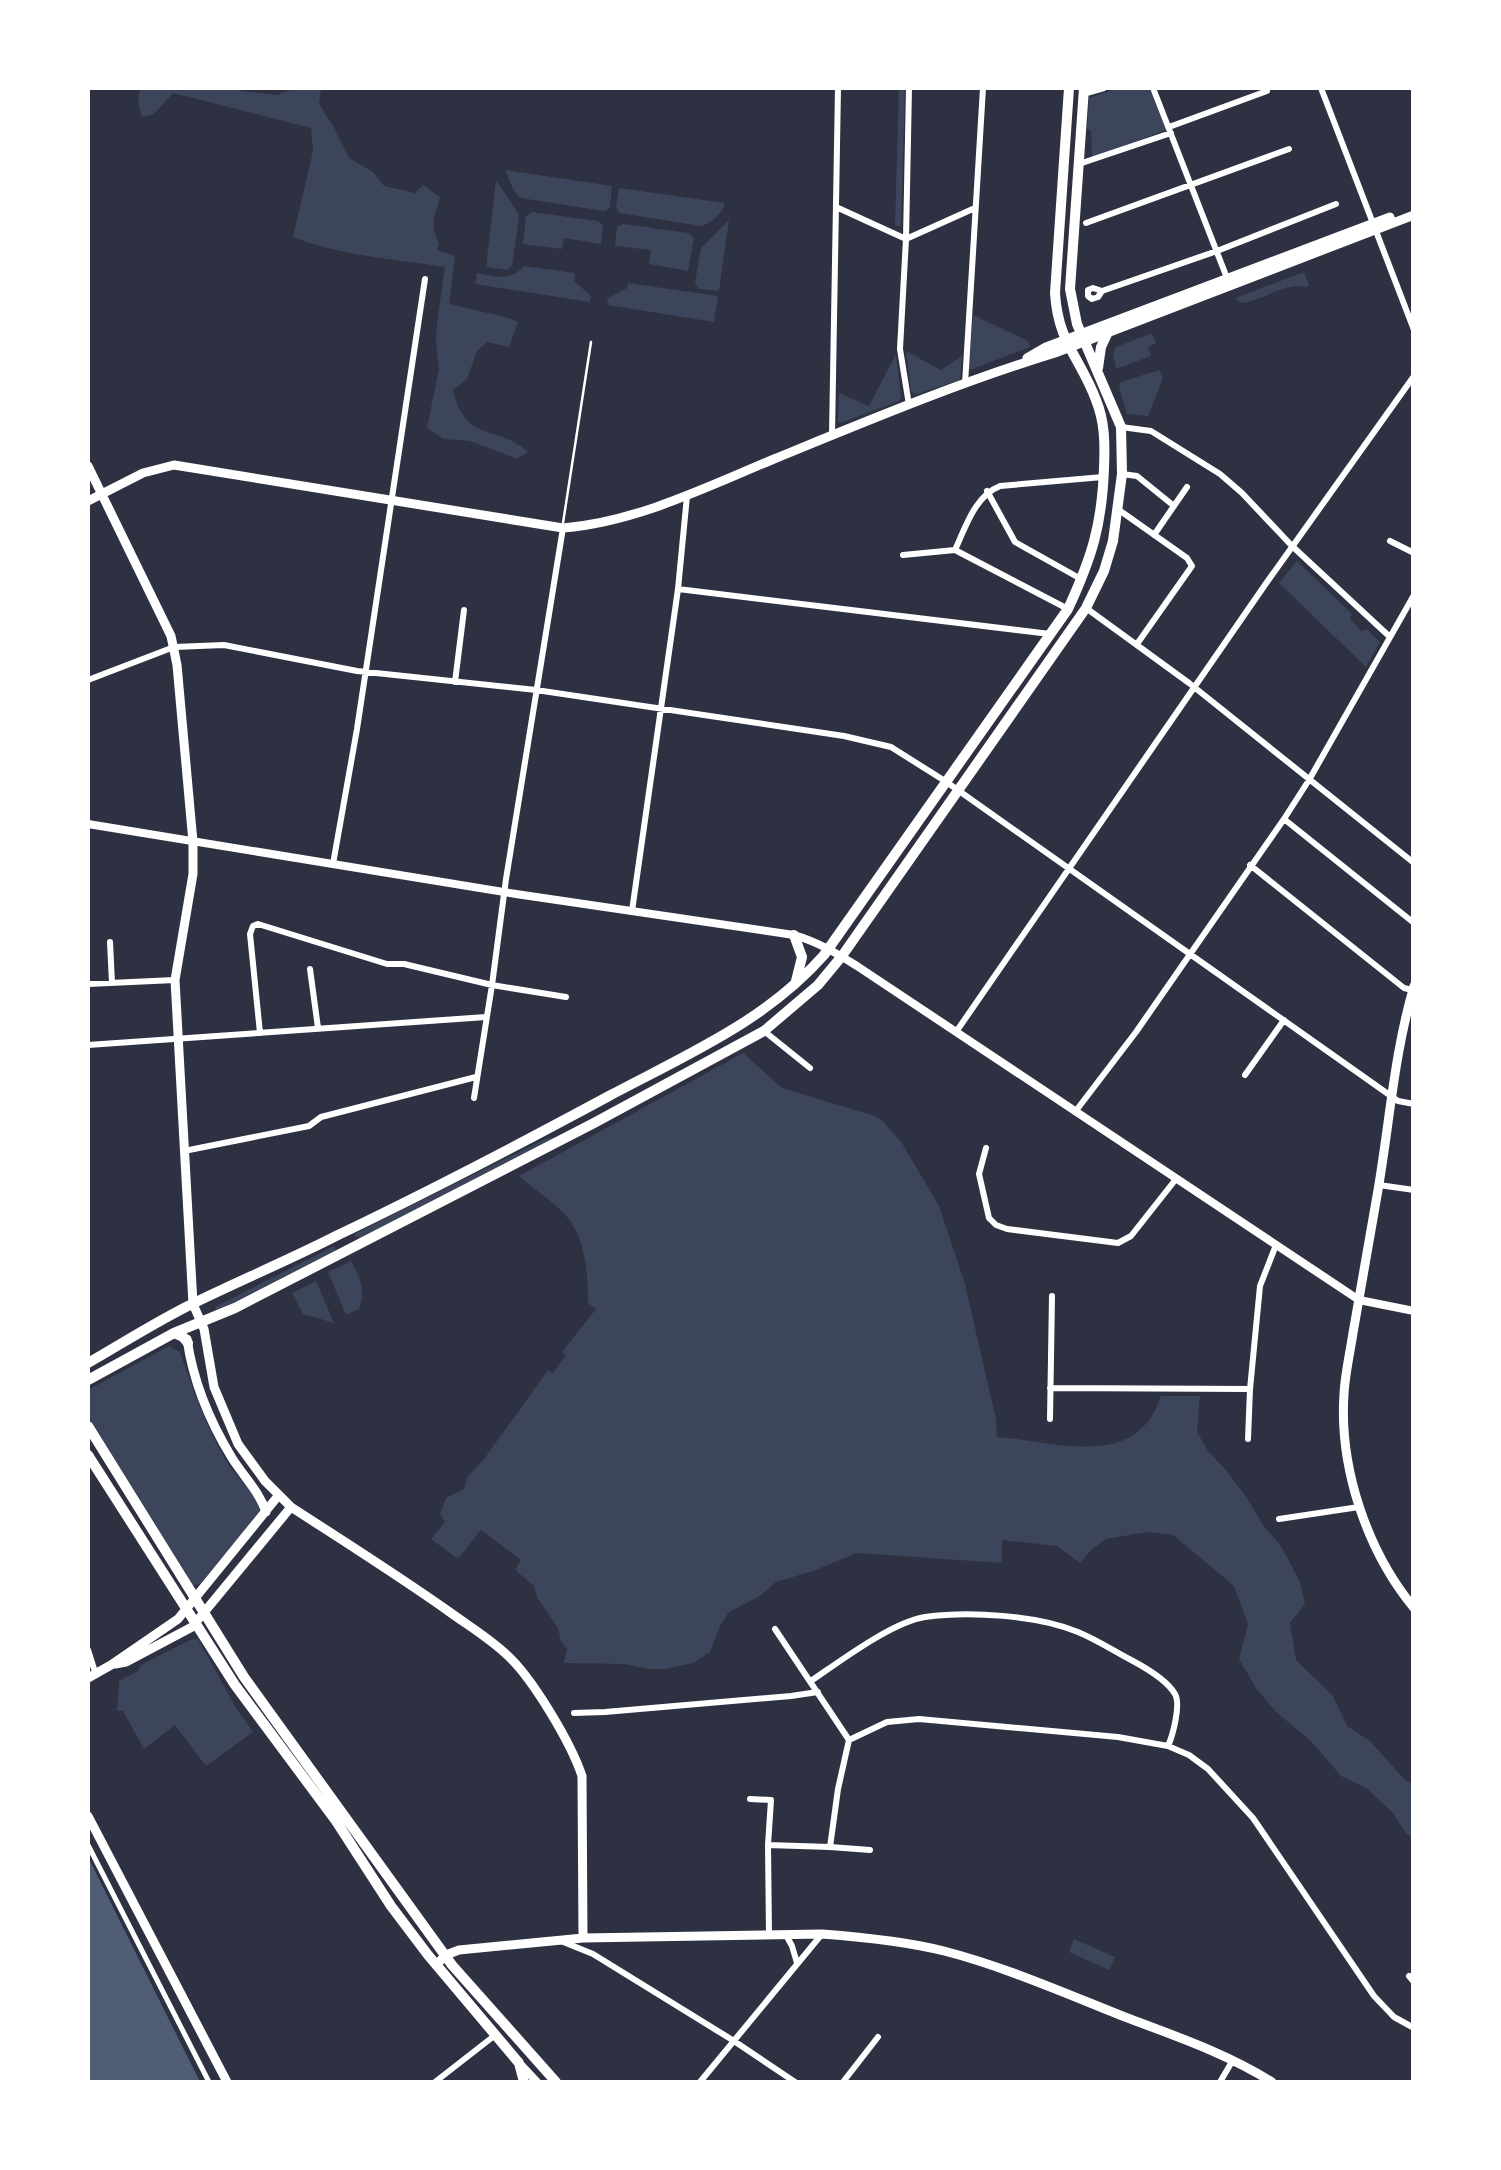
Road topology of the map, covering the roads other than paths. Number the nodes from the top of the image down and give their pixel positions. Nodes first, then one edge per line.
1 (838, 88) edge
2 (908, 88) edge
3 (983, 88) edge
4 (1070, 88) edge
5 (1104, 88) edge
6 (1153, 88) edge
7 (1321, 88) edge
8 (1084, 91) edge
9 (1268, 91) dead end
10 (1170, 130) junction
11 (1289, 149) dead end
12 (1078, 164) junction
13 (1191, 185) junction
14 (1336, 204) dead end
15 (836, 207) junction
16 (975, 208) junction
17 (1414, 212) edge
18 (1086, 224) dead end
19 (1374, 226) junction
20 (906, 239) junction
21 (1217, 252) junction
22 (1227, 278) junction
23 (425, 279) dead end
24 (1102, 291) dead end
25 (1414, 330) edge
26 (1108, 332) junction
27 (1083, 337) junction
28 (591, 342) dead end
29 (1066, 344) junction
30 (1098, 369) junction
31 (1414, 376) edge
32 (965, 384) junction
33 (910, 406) junction
34 (1121, 428) junction
35 (832, 435) junction
36 (88, 466) edge
37 (1122, 474) junction
38 (1104, 476) junction
39 (1187, 487) dead end
40 (987, 491) junction
41 (102, 494) junction
42 (687, 495) junction
43 (88, 501) edge
44 (392, 501) junction
45 (1174, 506) junction
46 (1119, 510) junction
47 (563, 528) junction
48 (1154, 535) junction
49 (1390, 541) dead end
50 (1292, 546) junction
51 (956, 550) junction
52 (1414, 553) edge
53 (903, 555) dead end
54 (1082, 580) junction
55 (678, 589) junction
56 (1414, 596) edge
57 (1086, 608) junction
58 (1068, 609) junction
59 (464, 610) dead end
60 (1050, 634) junction
61 (1390, 638) junction
62 (1062, 642) junction
63 (1137, 644) junction
64 (174, 646) junction
65 (366, 672) junction
66 (88, 680) edge
67 (454, 682) junction
68 (1195, 688) junction
69 (536, 690) junction
70 (659, 709) junction
71 (1309, 780) junction
72 (945, 781) junction
73 (958, 790) junction
74 (1284, 819) junction
75 (88, 824) edge
76 (193, 842) junction
77 (1414, 862) edge
78 (333, 864) junction
79 (1250, 865) junction
80 (1070, 868) junction
81 (505, 892) junction
82 (632, 911) junction
83 (1414, 923) edge
84 (794, 934) junction
85 (110, 942) dead end
86 (829, 948) junction
87 (1191, 954) junction
88 (842, 956) junction
89 (310, 970) dead end
90 (176, 980) junction
91 (112, 983) junction
92 (88, 984) edge
93 (492, 985) junction
94 (795, 986) junction
95 (1413, 988) edge
96 (566, 997) dead end
97 (486, 1017) junction
98 (1284, 1020) junction
99 (318, 1028) junction
100 (764, 1031) junction
101 (956, 1032) junction
102 (260, 1033) junction
103 (178, 1039) junction
104 (88, 1046) edge
105 (810, 1068) dead end
106 (1245, 1075) dead end
107 (476, 1078) junction
108 (1391, 1094) junction
109 (474, 1098) dead end
110 (1414, 1104) edge
111 (1075, 1112) junction
112 (568, 1119) junction
113 (576, 1132) junction
114 (986, 1148) dead end
115 (184, 1151) junction
116 (1176, 1179) junction
117 (1379, 1185) junction
118 (1414, 1190) edge
119 (342, 1234) junction
120 (1276, 1245) junction
121 (348, 1249) junction
122 (1052, 1296) dead end
123 (1359, 1300) junction
124 (193, 1304) junction
125 (1414, 1311) edge
126 (202, 1321) junction
127 (179, 1331) junction
128 (188, 1344) joint
129 (88, 1363) edge
130 (88, 1380) edge
131 (1050, 1388) junction
132 (1250, 1389) junction
133 (1050, 1419) dead end
134 (88, 1426) edge
135 (1248, 1438) dead end
136 (88, 1455) edge
137 (278, 1496) junction
138 (291, 1507) junction
139 (1359, 1507) junction
140 (266, 1512) junction
141 (1280, 1519) dead end
142 (196, 1597) junction
143 (186, 1608) junction
144 (1414, 1608) edge
145 (206, 1613) junction
146 (196, 1624) junction
147 (775, 1629) dead end
148 (88, 1650) edge
149 (111, 1665) junction
150 (92, 1676) edge
151 (811, 1681) junction
152 (818, 1692) junction
153 (574, 1712) dead end
154 (849, 1740) junction
155 (1168, 1746) junction
156 (750, 1799) dead end
157 (88, 1816) edge
158 (88, 1845) edge
159 (768, 1845) junction
160 (830, 1847) junction
161 (870, 1850) dead end
162 (822, 1934) junction
163 (768, 1936) junction
164 (786, 1936) junction
165 (583, 1938) junction
166 (558, 1940) junction
167 (593, 1954) junction
168 (441, 1960) junction
169 (797, 1964) junction
170 (1414, 2028) edge
171 (496, 2035) junction
172 (878, 2037) dead end
173 (734, 2041) junction
174 (1234, 2059) junction
175 (518, 2063) junction
176 (208, 2082) edge
177 (227, 2082) edge
178 (436, 2082) edge
179 (524, 2082) edge
180 (536, 2082) edge
181 (556, 2082) edge
182 (700, 2082) edge
183 (795, 2082) edge
184 (843, 2082) edge
185 (1220, 2082) edge
186 (1272, 2082) edge

1 - 15 street
2 - 20 street
3 - 16 street
4 - 29 main road
5 - 8 street
6 - 10 street
7 - 19 street
8 - 12 main road
9 - 10 street
10 - 12 street
10 - 13 street
11 - 13 street
12 - 27 main road
13 - 18 street
13 - 21 street
14 - 21 street
15 - 20 street
15 - 35 street
16 - 20 street
16 - 32 street
17 - 19 main road
19 - 22 main road
19 - 25 street
19 - 26 main road
20 - 33 street
21 - 22 street
21 - 24 street
22 - 27 main road
23 - 44 street
26 - 27 main road
26 - 30 main road
27 - 29 main road
27 - 30 main road
28 - 47 lane
29 - 32 main road
29 - 38 main road
30 - 34 main road
31 - 50 street
32 - 33 main road
33 - 35 main road
34 - 37 main road
34 - 50 street
35 - 42 main road
36 - 41 main road
37 - 45 street
37 - 46 main road
38 - 40 street
38 - 54 main road
39 - 45 street
40 - 51 street
40 - 54 street
41 - 43 main road
41 - 44 main road
41 - 64 main road
42 - 47 main road
42 - 55 street
44 - 47 main road
44 - 65 street
45 - 48 street
46 - 48 street
46 - 57 main road
47 - 69 street
48 - 63 street
49 - 52 street
50 - 61 street
50 - 68 street
51 - 53 street
51 - 58 street
54 - 58 main road
55 - 60 street
55 - 70 street
56 - 61 street
57 - 62 main road
57 - 63 street
58 - 60 main road
59 - 67 street
60 - 62 main road
60 - 72 main road
61 - 71 street
62 - 73 main road
63 - 68 street
64 - 65 street
64 - 66 street
64 - 76 main road
65 - 67 street
65 - 78 street
67 - 69 street
68 - 71 street
68 - 80 street
69 - 70 street
69 - 81 street
70 - 72 street
70 - 82 street
71 - 74 street
71 - 77 street
72 - 73 street
72 - 86 main road
73 - 80 street
73 - 88 main road
74 - 79 street
74 - 83 street
75 - 76 street
76 - 78 street
76 - 90 main road
78 - 81 street
79 - 87 street
79 - 95 street
80 - 87 street
80 - 101 street
81 - 82 street
81 - 93 street
82 - 84 street
84 - 86 street
84 - 94 main road
85 - 91 street
86 - 88 street
86 - 94 main road
87 - 98 street
87 - 111 street
88 - 100 main road
88 - 101 street
89 - 99 street
90 - 91 street
90 - 103 main road
91 - 92 street
93 - 96 street
93 - 97 street
93 - 102 street
94 - 112 main road
95 - 108 main road
97 - 99 street
97 - 107 street
98 - 106 street
98 - 108 street
99 - 102 street
100 - 105 street
100 - 113 main road
101 - 111 street
102 - 103 street
103 - 104 street
103 - 115 main road
107 - 109 street
107 - 115 street
108 - 110 street
108 - 117 main road
111 - 116 street
112 - 113 main road
112 - 119 main road
113 - 121 main road
114 - 116 street
115 - 124 main road
116 - 120 street
117 - 118 street
117 - 123 main road
119 - 121 main road
119 - 124 main road
120 - 123 street
120 - 132 street
121 - 126 main road
122 - 131 street
123 - 125 street
123 - 139 main road
124 - 126 main road
124 - 127 main road
124 - 129 main road
126 - 127 main road
126 - 137 main road
127 - 128 main road
127 - 130 main road
128 - 140 main road
131 - 132 street
131 - 133 street
132 - 135 street
134 - 142 main road
136 - 143 main road
137 - 138 main road
137 - 140 main road
138 - 145 main road
138 - 165 main road
139 - 141 street
139 - 144 main road
140 - 142 main road
142 - 143 main road
142 - 145 main road
143 - 146 main road
143 - 149 main road
145 - 146 main road
145 - 168 main road
146 - 149 main road
146 - 168 main road
147 - 151 street
148 - 150 street
149 - 150 main road
151 - 152 street
151 - 155 street
152 - 153 street
152 - 154 street
154 - 155 street
154 - 160 street
155 - 170 street
156 - 159 street
157 - 177 main road
158 - 176 street
159 - 160 street
159 - 163 street
160 - 161 street
162 - 164 main road
162 - 169 street
162 - 174 main road
163 - 164 main road
163 - 165 main road
164 - 169 street
165 - 166 main road
165 - 167 street
166 - 167 street
166 - 168 main road
167 - 173 street
168 - 171 main road
168 - 181 main road
169 - 173 street
171 - 175 main road
171 - 178 street
172 - 184 street
173 - 182 street
173 - 183 street
174 - 185 street
174 - 186 main road
175 - 179 main road
175 - 180 street

